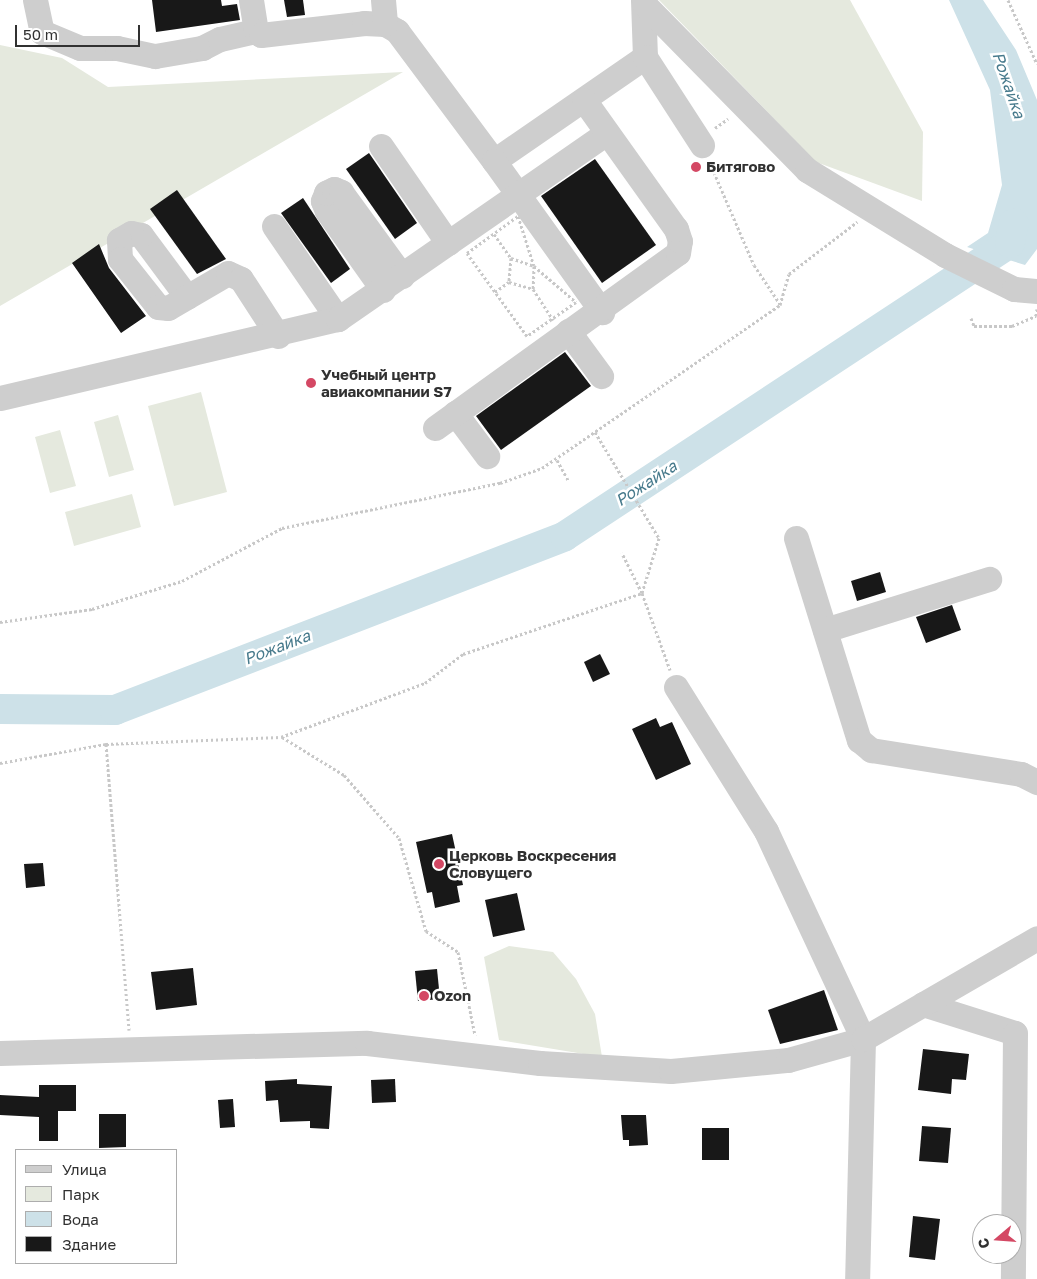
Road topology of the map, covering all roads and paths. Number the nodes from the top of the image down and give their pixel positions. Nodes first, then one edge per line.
1 (35, 0) edge
2 (251, 0) edge
3 (1008, 0) edge
4 (643, 2) edge
5 (384, 12) edge
6 (256, 31) junction
7 (645, 57) junction
8 (1037, 64) edge
9 (584, 100) junction
10 (753, 115) junction
11 (607, 133) junction
12 (702, 145) junction
13 (380, 146) dead end
14 (494, 161) junction
15 (518, 194) junction
16 (866, 210) junction
17 (274, 226) dead end
18 (488, 226) junction
19 (448, 243) junction
20 (511, 258) junction
21 (534, 266) junction
22 (509, 282) junction
23 (532, 289) junction
24 (1026, 290) edge
25 (495, 292) junction
26 (187, 297) dead end
27 (780, 305) junction
28 (1037, 309) edge
29 (601, 310) junction
30 (971, 318) dead end
31 (338, 319) junction
32 (561, 328) junction
33 (278, 336) junction
34 (601, 376) dead end
35 (0, 398) edge
36 (595, 432) junction
37 (487, 456) dead end
38 (556, 460) junction
39 (568, 480) dead end
40 (796, 538) dead end
41 (622, 553) dead end
42 (989, 579) dead end
43 (642, 593) junction
44 (0, 622) edge
45 (825, 630) junction
46 (676, 687) joint
47 (281, 737) junction
48 (106, 744) junction
49 (0, 763) edge
50 (1037, 782) edge
51 (1037, 938) edge
52 (924, 1004) junction
53 (862, 1039) junction
54 (131, 1050) junction
55 (479, 1053) junction
56 (0, 1054) edge
57 (856, 1279) edge
58 (1012, 1279) edge

1 - 6 street
2 - 6 street
3 - 8 path
4 - 7 street
4 - 10 street
5 - 6 street
5 - 14 street
7 - 9 street
7 - 12 street
9 - 11 street
9 - 14 street
10 - 12 path
10 - 16 street
11 - 15 street
11 - 29 street
12 - 27 path
13 - 19 street
14 - 15 street
15 - 18 street
15 - 29 street
16 - 24 street
16 - 27 path
17 - 31 street
18 - 19 street
18 - 20 path
18 - 21 path
18 - 25 path
19 - 31 street
20 - 21 path
20 - 22 path
21 - 23 path
21 - 32 path
22 - 23 path
22 - 25 path
23 - 32 path
25 - 32 path
26 - 33 street
27 - 36 path
28 - 30 path
29 - 32 street
31 - 33 street
32 - 34 street
32 - 37 street
33 - 35 street
36 - 38 path
36 - 43 path
38 - 39 path
38 - 44 path
40 - 45 street
41 - 43 path
42 - 45 street
43 - 46 path
43 - 47 path
45 - 50 street
46 - 53 street
47 - 48 path
47 - 55 path
48 - 49 path
48 - 54 path
51 - 52 street
52 - 53 street
52 - 58 street
53 - 55 street
53 - 57 street
54 - 55 street
54 - 56 street

